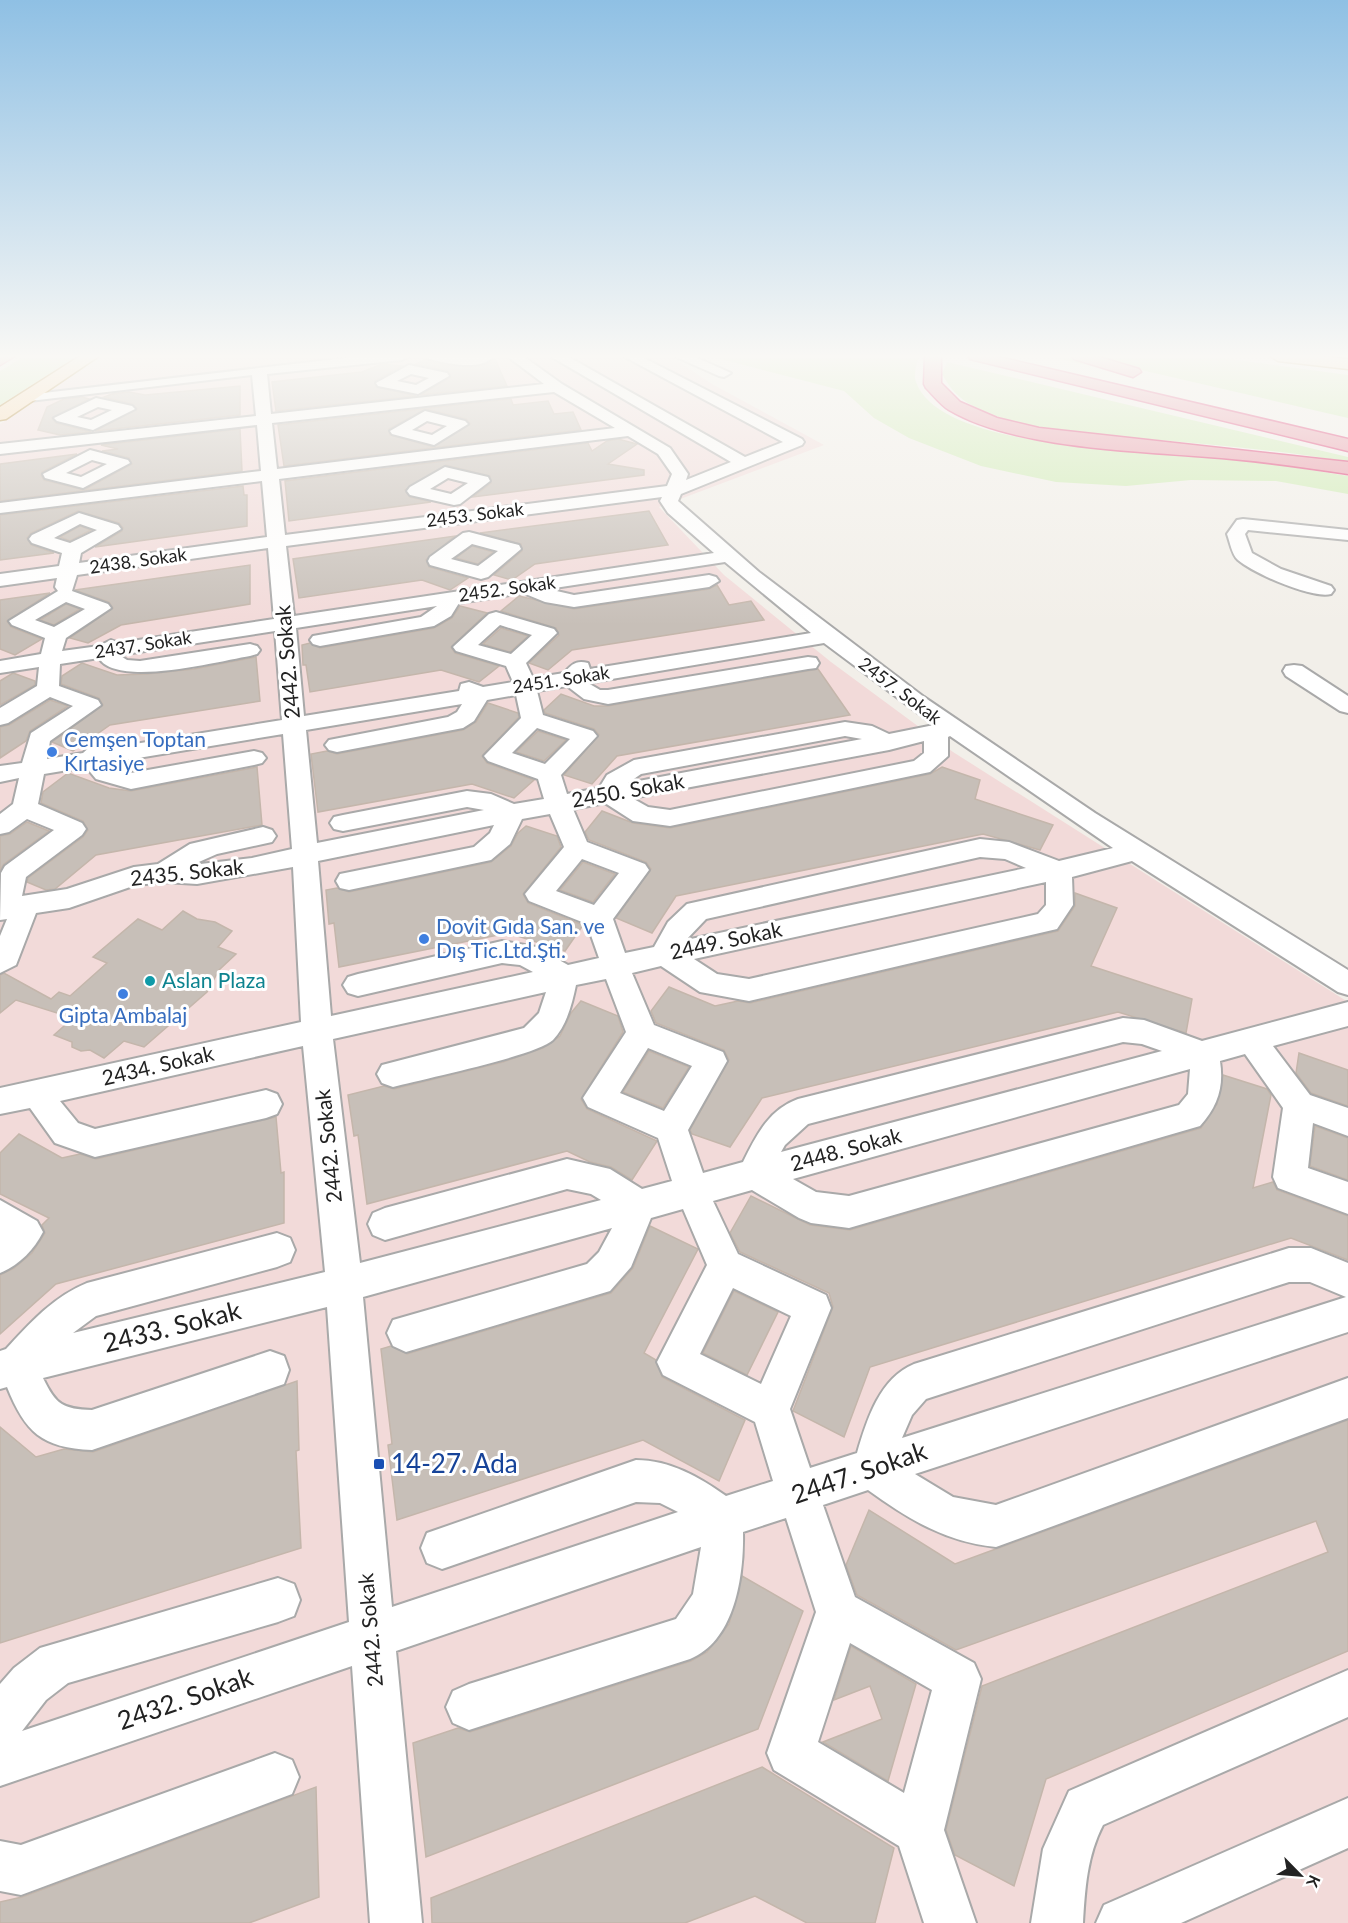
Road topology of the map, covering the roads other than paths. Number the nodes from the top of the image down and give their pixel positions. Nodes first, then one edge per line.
1 (30, 446) edge
2 (57, 446) edge
3 (84, 446) edge
4 (98, 446) edge
5 (263, 446) edge
6 (433, 446) edge
7 (480, 446) edge
8 (596, 446) edge
9 (655, 446) edge
10 (714, 446) edge
11 (787, 446) edge
12 (1144, 446) edge
13 (436, 447) junction
14 (0, 449) edge
15 (473, 450) junction
16 (410, 457) junction
17 (0, 462) edge
18 (744, 463) junction
19 (267, 468) junction
20 (1348, 468) edge
21 (445, 472) junction
22 (301, 485) dead end
23 (83, 490) junction
24 (675, 490) junction
25 (122, 492) junction
26 (224, 496) dead end
27 (0, 497) edge
28 (41, 503) junction
29 (0, 508) edge
30 (457, 508) junction
31 (634, 510) dead end
32 (496, 512) junction
33 (79, 519) junction
34 (433, 520) junction
35 (0, 523) edge
36 (310, 525) dead end
37 (240, 534) dead end
38 (1348, 535) edge
39 (469, 537) junction
40 (275, 541) junction
41 (72, 550) junction
42 (311, 554) dead end
43 (661, 554) dead end
44 (728, 556) junction
45 (243, 564) dead end
46 (110, 565) junction
47 (0, 567) edge
48 (66, 571) junction
49 (32, 576) junction
50 (0, 580) edge
51 (709, 581) dead end
52 (484, 583) junction
53 (526, 586) junction
54 (1324, 590) dead end
55 (0, 595) edge
56 (64, 595) junction
57 (452, 597) junction
58 (312, 604) dead end
59 (238, 614) dead end
60 (496, 618) junction
61 (285, 623) junction
62 (758, 630) dead end
63 (56, 634) junction
64 (828, 636) junction
65 (320, 640) dead end
66 (106, 650) junction
67 (250, 650) dead end
68 (50, 659) junction
69 (515, 662) junction
70 (808, 663) dead end
71 (3, 667) edge
72 (1294, 671) dead end
73 (572, 678) junction
74 (525, 686) junction
75 (48, 688) junction
76 (480, 693) junction
77 (326, 701) dead end
78 (1348, 706) edge
79 (258, 711) dead end
80 (533, 719) junction
81 (0, 720) edge
82 (293, 724) junction
83 (943, 731) junction
84 (39, 738) junction
85 (337, 745) dead end
86 (91, 758) junction
87 (254, 758) dead end
88 (31, 768) junction
89 (0, 774) edge
90 (549, 774) junction
91 (608, 795) junction
92 (558, 804) junction
93 (25, 808) junction
94 (512, 813) junction
95 (343, 823) dead end
96 (0, 826) edge
97 (263, 836) dead end
98 (577, 848) junction
99 (1134, 850) junction
100 (305, 854) junction
101 (7, 869) edge
102 (1058, 871) junction
103 (165, 873) junction
104 (349, 881) dead end
105 (11, 908) edge
106 (599, 918) junction
107 (664, 954) junction
108 (0, 962) edge
109 (615, 965) junction
110 (564, 976) junction
111 (1348, 984) edge
112 (358, 985) dead end
113 (1348, 1014) edge
114 (317, 1030) junction
115 (642, 1033) junction
116 (1252, 1041) junction
117 (1203, 1054) junction
118 (393, 1074) dead end
119 (11, 1094) edge
120 (266, 1104) dead end
121 (1299, 1105) junction
122 (1348, 1122) edge
123 (671, 1129) junction
124 (754, 1174) junction
125 (692, 1191) junction
126 (1348, 1198) edge
127 (639, 1205) junction
128 (0, 1216) edge
129 (385, 1224) dead end
130 (277, 1250) dead end
131 (0, 1256) edge
132 (724, 1266) junction
133 (1348, 1280) edge
134 (344, 1285) junction
135 (1348, 1314) edge
136 (406, 1333) dead end
137 (9, 1367) edge
138 (270, 1370) dead end
139 (1348, 1398) edge
140 (770, 1409) junction
141 (873, 1468) junction
142 (797, 1493) junction
143 (722, 1519) junction
144 (442, 1548) dead end
145 (278, 1600) dead end
146 (838, 1612) junction
147 (371, 1637) junction
148 (1348, 1693) edge
149 (469, 1707) dead end
150 (0, 1721) edge
151 (0, 1762) edge
152 (275, 1777) dead end
153 (1348, 1823) edge
154 (919, 1830) junction
155 (0, 1866) edge
156 (396, 1923) edge
157 (950, 1923) edge
158 (1057, 1923) edge
159 (1122, 1923) edge

1 - 14 street
2 - 17 street
3 - 23 street
4 - 23 street
5 - 19 street, 2442. Sokak
6 - 13 street
7 - 15 street
8 - 15 street
9 - 24 street, 2457. Sokak
10 - 18 street
11 - 18 street, 2453. Sokak
12 - 20 highway
13 - 15 street
13 - 16 street
13 - 21 street
16 - 19 street
16 - 19 street
16 - 22 street
18 - 24 street, 2453. Sokak
19 - 25 street
19 - 25 street
19 - 40 street, 2442. Sokak
21 - 30 street
21 - 30 street
23 - 25 street
23 - 28 street
23 - 33 street
24 - 32 street, 2453. Sokak
24 - 44 street, 2457. Sokak
25 - 26 street
27 - 28 street
28 - 29 street
28 - 35 street
30 - 32 street, 2453. Sokak
30 - 34 street, 2453. Sokak
30 - 39 street
31 - 32 street
33 - 41 street
33 - 41 street
34 - 36 street
34 - 40 street, 2453. Sokak
34 - 42 street
37 - 46 street
38 - 54 street
39 - 52 street
39 - 52 street
40 - 46 street, 2438. Sokak
40 - 61 street, 2442. Sokak
41 - 48 street
43 - 53 street
44 - 53 street, 2452. Sokak
44 - 64 street, 2457. Sokak
45 - 46 street
46 - 48 street, 2438. Sokak
47 - 49 street
48 - 49 street, 2438. Sokak
48 - 56 street
49 - 50 street, 2438. Sokak
49 - 55 street
51 - 53 street
52 - 53 street, 2452. Sokak
52 - 57 street, 2452. Sokak
52 - 60 street
56 - 63 street
56 - 63 street
57 - 58 street
57 - 61 street, 2452. Sokak
57 - 65 street
59 - 66 street
60 - 69 street
60 - 69 street
61 - 66 street, 2437. Sokak
61 - 82 street, 2442. Sokak
62 - 73 street
63 - 68 street
64 - 73 street, 2451. Sokak
64 - 83 street, 2457. Sokak
66 - 67 street
66 - 68 street, 2437. Sokak
68 - 71 street, 2437. Sokak
68 - 75 street
69 - 74 street
70 - 73 street
72 - 78 street
73 - 74 street, 2451. Sokak
74 - 76 street, 2451. Sokak
74 - 80 street
75 - 81 street
75 - 84 street
76 - 77 street
76 - 82 street, 2451. Sokak
76 - 85 street
79 - 86 street
80 - 90 street
80 - 90 street
81 - 84 street
82 - 86 street, 2451. Sokak
82 - 100 street, 2442. Sokak
83 - 91 street, 2450. Sokak
83 - 91 street
83 - 99 street, 2457. Sokak
84 - 88 street
86 - 87 street
86 - 88 street, 2451. Sokak
88 - 89 street, 2451. Sokak
88 - 93 street
90 - 92 street
91 - 92 street, 2450. Sokak
92 - 94 street, 2450. Sokak
92 - 98 street
93 - 96 street
93 - 101 street
94 - 95 street
94 - 100 street, 2450. Sokak
94 - 104 street
97 - 103 street
98 - 106 street
98 - 106 street
99 - 102 street, 2449. Sokak
99 - 111 street, 2457. Sokak
100 - 103 street, 2435. Sokak
100 - 114 street, 2442. Sokak
101 - 105 street
102 - 107 street, 2449. Sokak
102 - 107 street
102 - 107 street
103 - 105 street, 2435. Sokak
105 - 108 street
106 - 109 street
107 - 109 street, 2449. Sokak
109 - 110 street, 2449. Sokak
109 - 115 street
110 - 112 street
110 - 114 street, 2449. Sokak
110 - 118 street
113 - 116 street, 2448. Sokak
114 - 119 street, 2434. Sokak
114 - 134 street, 2442. Sokak
115 - 123 street
115 - 123 street
116 - 117 street, 2448. Sokak
116 - 121 street
117 - 124 street, 2448. Sokak
117 - 124 street
117 - 124 street
119 - 120 street
121 - 122 street
121 - 126 street
123 - 125 street
124 - 125 street, 2448. Sokak
125 - 127 street, 2448. Sokak
125 - 132 street
127 - 129 street
127 - 134 street, 2448. Sokak
127 - 136 street
128 - 131 street
130 - 137 street
132 - 140 street
132 - 140 street
133 - 141 street
134 - 137 street, 2433. Sokak
134 - 147 street, 2442. Sokak
135 - 141 street, 2447. Sokak
137 - 138 street
139 - 141 street
140 - 142 street
141 - 142 street, 2447. Sokak
142 - 143 street, 2447. Sokak
142 - 146 street
143 - 144 street
143 - 147 street, 2447. Sokak
143 - 149 street
145 - 150 street
146 - 154 street
146 - 154 street
147 - 151 street, 2432. Sokak
147 - 156 street, 2442. Sokak
148 - 158 street
152 - 155 street
153 - 159 street
154 - 157 street

